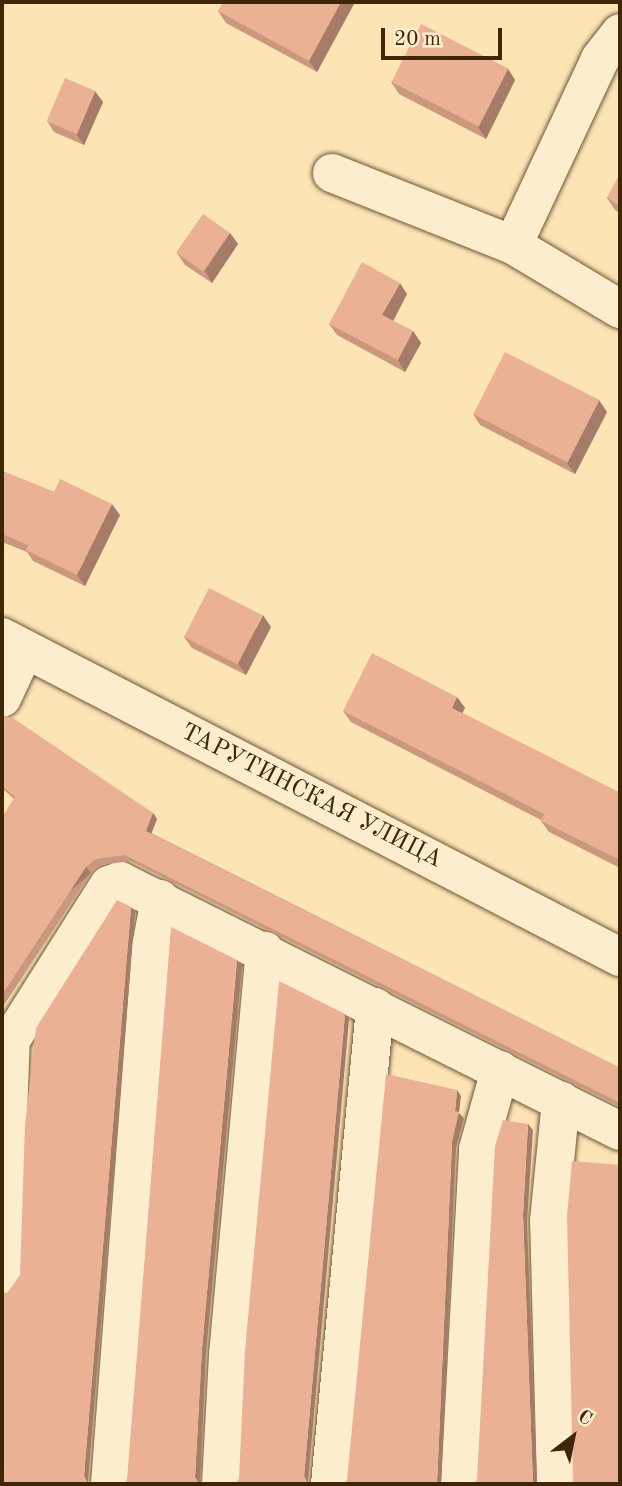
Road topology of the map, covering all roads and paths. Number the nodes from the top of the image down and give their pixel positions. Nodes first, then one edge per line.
1 (620, 33) edge
2 (332, 173) dead end
3 (513, 245) junction
4 (620, 309) edge
5 (14, 643) edge
6 (2, 698) edge
7 (160, 899) junction
8 (265, 951) junction
9 (620, 957) edge
10 (375, 1007) junction
11 (6, 1046) edge
12 (500, 1070) junction
13 (561, 1101) junction
14 (620, 1131) edge
15 (2, 1280) edge
16 (110, 1484) edge
17 (221, 1484) edge
18 (330, 1484) edge
19 (460, 1484) edge
20 (556, 1484) edge

1 - 3 street
2 - 3 street
3 - 4 street
5 - 6 street
5 - 9 street, ТАРУТИНСКАЯ УЛИЦА
7 - 8 street
7 - 11 street
7 - 16 street
8 - 10 street
8 - 17 street
10 - 12 street
10 - 18 street
11 - 15 street
12 - 13 street
12 - 19 street
13 - 14 street
13 - 20 street

